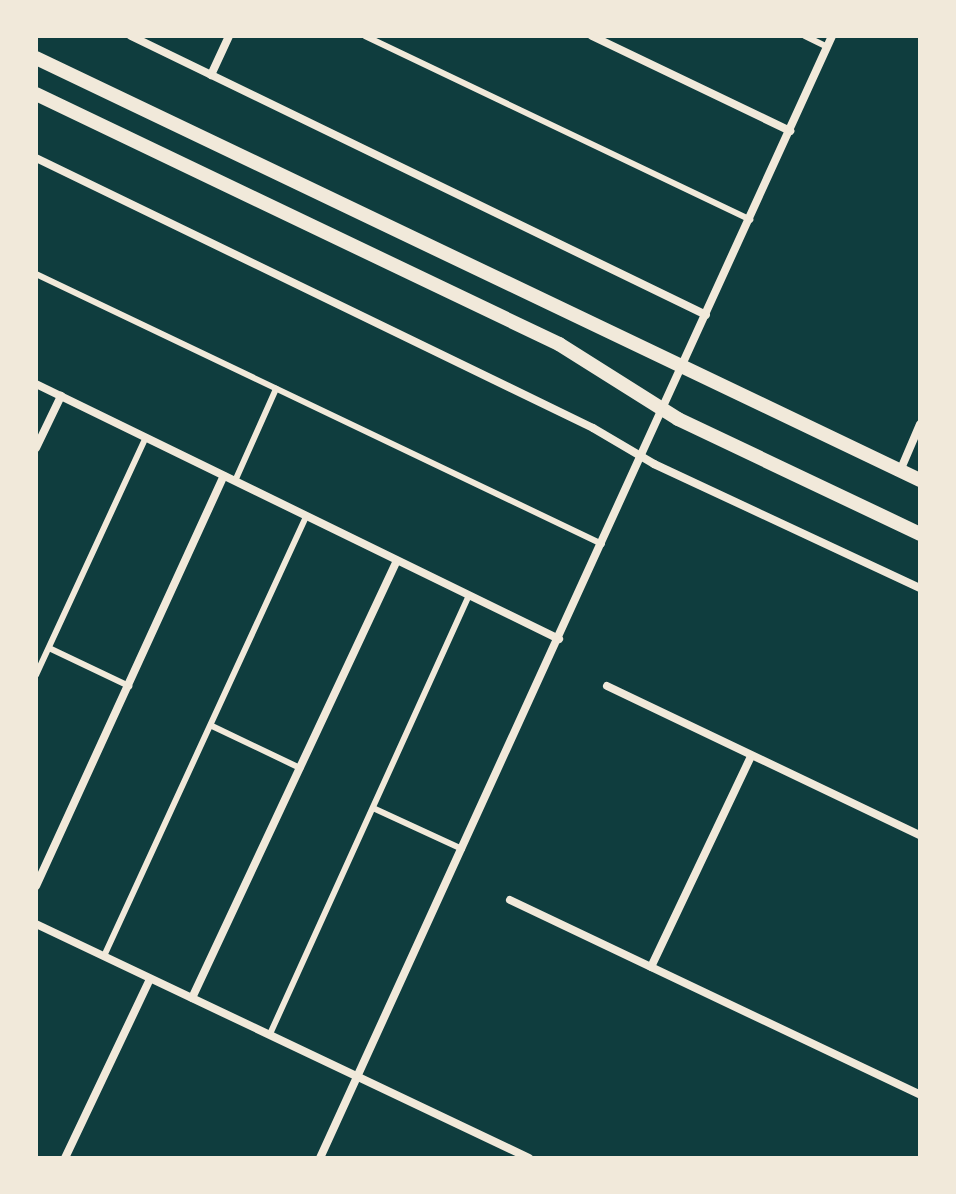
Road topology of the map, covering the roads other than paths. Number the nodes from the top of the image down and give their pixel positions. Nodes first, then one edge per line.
1 (131, 36) edge
2 (229, 36) edge
3 (365, 36) edge
4 (592, 36) edge
5 (805, 36) edge
6 (832, 36) edge
7 (828, 47) junction
8 (36, 58) edge
9 (211, 75) junction
10 (36, 94) edge
11 (790, 131) junction
12 (36, 158) edge
13 (750, 220) junction
14 (36, 274) edge
15 (706, 315) junction
16 (682, 369) junction
17 (36, 384) edge
18 (276, 389) junction
19 (61, 396) junction
20 (663, 410) junction
21 (920, 424) edge
22 (146, 437) junction
23 (36, 448) edge
24 (643, 456) junction
25 (900, 471) junction
26 (224, 476) junction
27 (920, 480) edge
28 (235, 481) junction
29 (306, 516) junction
30 (920, 534) edge
31 (602, 544) junction
32 (397, 561) junction
33 (920, 588) edge
34 (469, 595) junction
35 (559, 639) junction
36 (49, 648) junction
37 (36, 675) edge
38 (129, 686) junction
39 (607, 686) dead end
40 (212, 726) junction
41 (751, 756) junction
42 (300, 768) junction
43 (373, 808) junction
44 (920, 835) edge
45 (462, 849) junction
46 (36, 886) edge
47 (510, 900) dead end
48 (36, 924) edge
49 (104, 956) junction
50 (651, 967) junction
51 (150, 979) junction
52 (192, 998) junction
53 (270, 1034) junction
54 (357, 1076) junction
55 (920, 1095) edge
56 (65, 1158) edge
57 (320, 1158) edge
58 (529, 1158) edge

1 - 9 street
2 - 9 street
3 - 13 lane
4 - 11 street
5 - 7 lane
6 - 7 street
7 - 11 street
8 - 16 street
9 - 15 street
10 - 20 street
11 - 13 street
12 - 24 street
13 - 15 street
14 - 18 lane
15 - 16 street
16 - 20 street
16 - 25 street
17 - 19 street
18 - 28 lane
18 - 31 lane
19 - 22 street
19 - 23 street
20 - 24 street
20 - 30 street
21 - 25 street
22 - 26 street
22 - 36 lane
24 - 31 street
24 - 33 street
25 - 27 street
26 - 28 street
26 - 38 street
28 - 29 street
29 - 32 street
29 - 40 lane
31 - 35 street
32 - 34 street
32 - 42 street
34 - 35 street
34 - 43 lane
35 - 45 street
36 - 37 lane
36 - 38 lane
38 - 46 street
39 - 41 street
40 - 42 lane
40 - 49 lane
41 - 44 street
41 - 50 street
42 - 52 street
43 - 45 lane
43 - 53 lane
45 - 54 street
47 - 50 street
48 - 49 street
49 - 51 street
50 - 55 street
51 - 52 street
51 - 56 street
52 - 53 street
53 - 54 street
54 - 57 street
54 - 58 street

